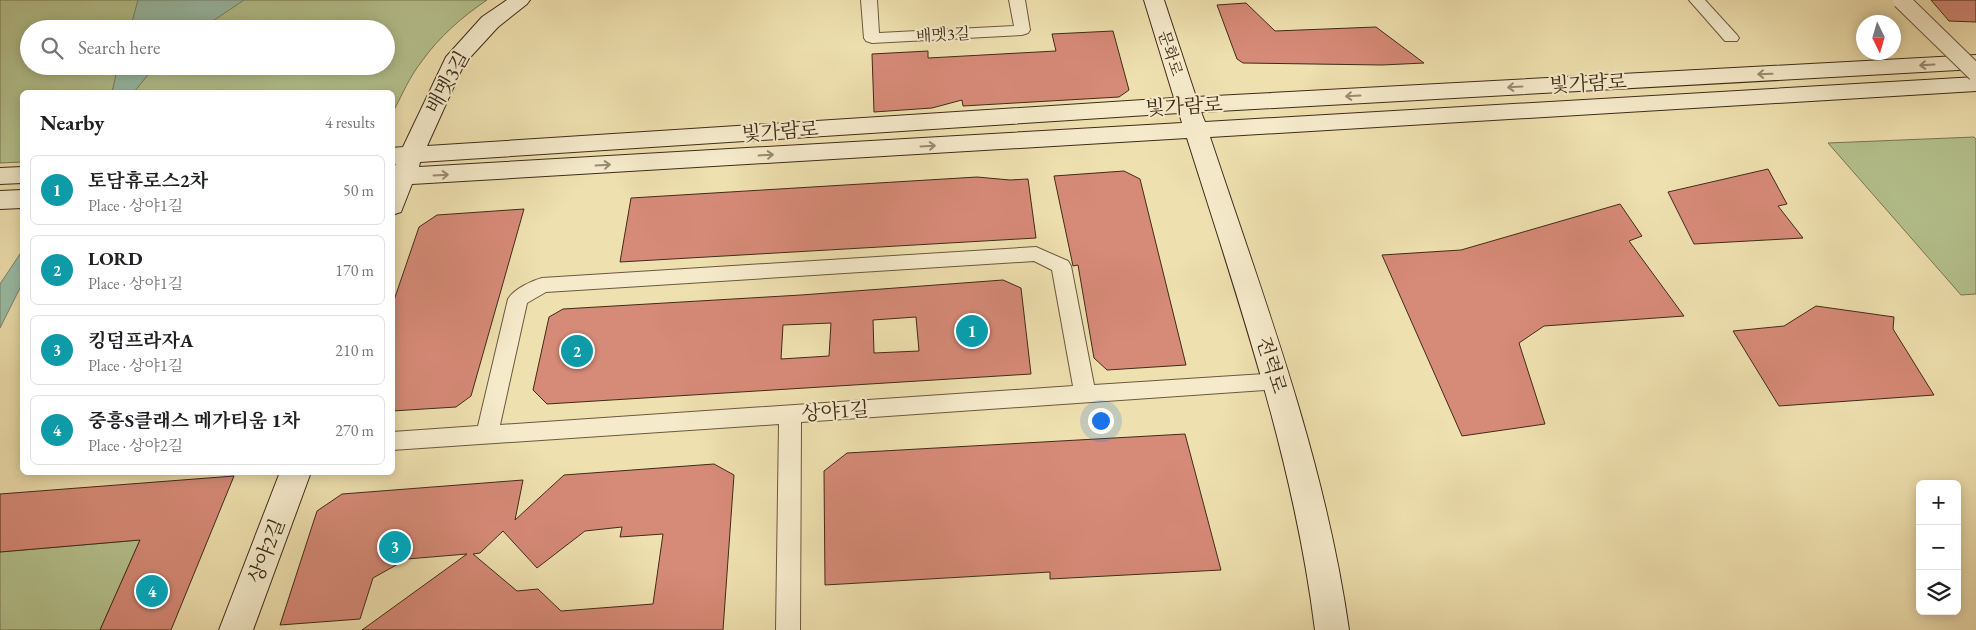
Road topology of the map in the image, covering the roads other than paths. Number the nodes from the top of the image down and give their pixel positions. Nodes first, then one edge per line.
1 (520, 0) edge
2 (869, 0) edge
3 (1017, 0) edge
4 (1154, 0) edge
5 (1697, 0) edge
6 (1901, 0) edge
7 (1731, 38) dead end
8 (1976, 62) edge
9 (1976, 73) edge
10 (1976, 84) edge
11 (1191, 118) junction
12 (400, 166) edge
13 (20, 175) edge
14 (0, 176) edge
15 (395, 191) edge
16 (20, 198) edge
17 (0, 200) edge
18 (1278, 381) junction
19 (1085, 393) junction
20 (790, 414) junction
21 (487, 436) junction
22 (395, 440) edge
23 (295, 475) edge
24 (236, 630) edge
25 (788, 630) edge
26 (1332, 630) edge

1 - 12 main road, 배멧3길
2 - 3 street, 배멧3길
4 - 11 main road, 문화로
5 - 7 street
6 - 9 street, bridge
8 -> 11 main road, 빛가람로
10 - 11 main road, 빛가람로
11 - 12 main road, 빛가람로
11 - 18 main road, 전력로
12 - 15 main road
13 - 14 main road
16 - 17 main road
18 - 19 street, 상야1길
18 - 26 main road, 전력로
19 - 20 street, 상야1길
19 - 21 street
20 - 21 street, 상야1길
20 - 25 street
21 - 22 street, 상야1길
23 - 24 main road, 상야2길

